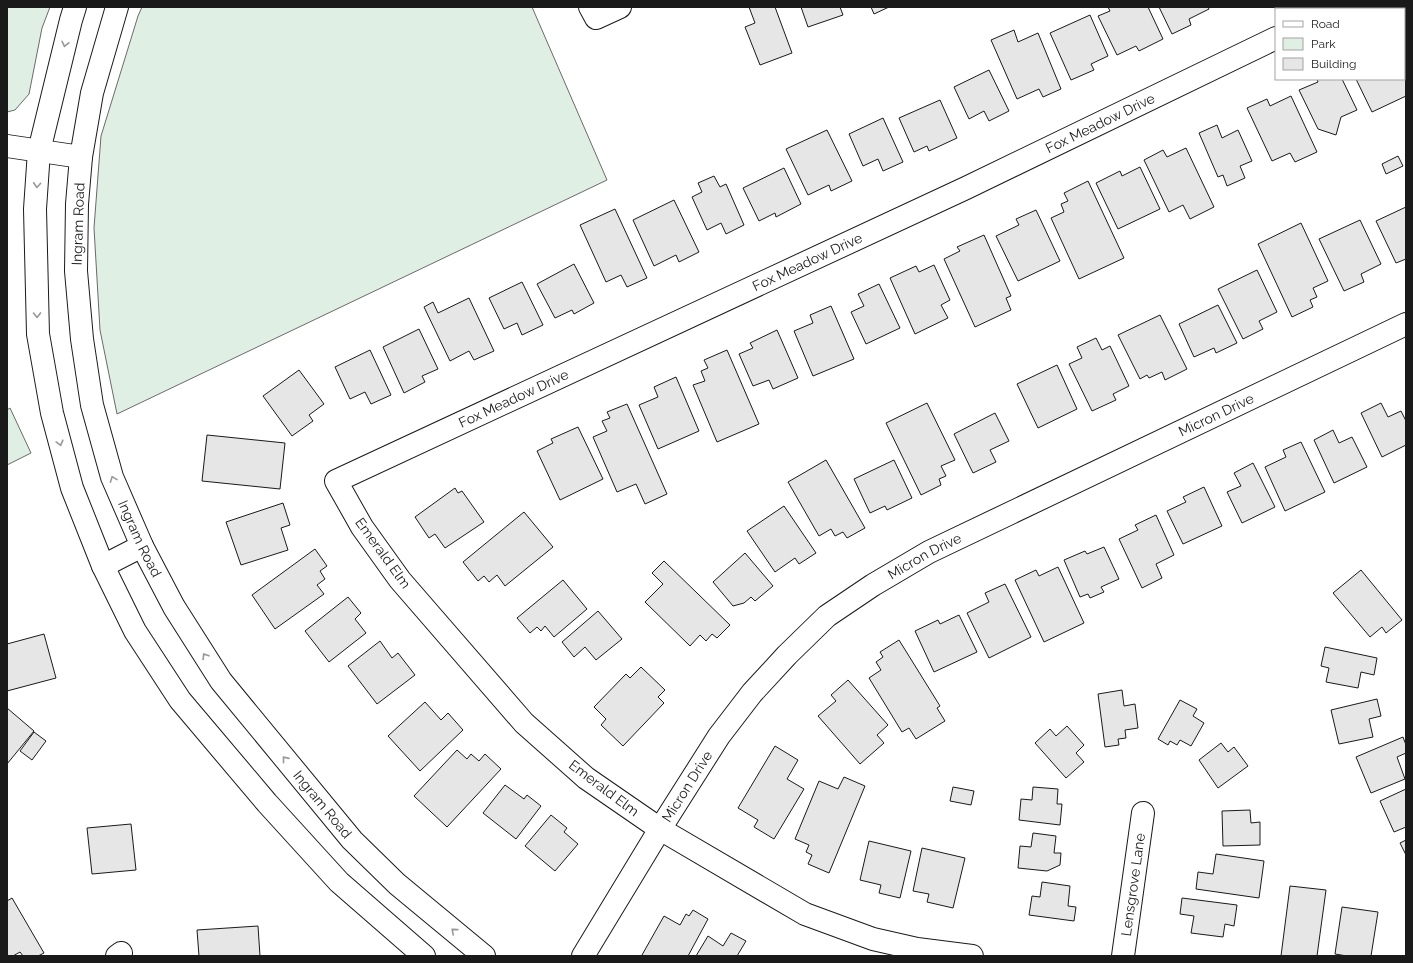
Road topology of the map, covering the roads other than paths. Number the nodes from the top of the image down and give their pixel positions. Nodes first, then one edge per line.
1 (76, 7) edge
2 (117, 7) edge
3 (620, 7) edge
4 (593, 13) edge
5 (1275, 38) edge
6 (7, 146) edge
7 (39, 151) junction
8 (81, 157) junction
9 (1406, 324) edge
10 (336, 481) joint
11 (142, 546) junction
12 (103, 566) junction
13 (1143, 813) dead end
14 (660, 829) junction
15 (424, 956) edge
16 (484, 956) edge
17 (583, 956) edge
18 (972, 956) edge
19 (1123, 956) edge

1 -> 7 street
2 - 8 street, Ingram Road
3 - 4 street
5 - 10 street, Fox Meadow Drive
6 - 7 street
7 - 8 street
7 -> 12 street
11 -> 8 street, Ingram Road
9 - 14 street, Micron Drive
10 - 14 street, Emerald Elm
11 - 12 street
16 -> 11 street, Ingram Road
12 - 15 street
13 - 19 street, Lensgrove Lane
14 - 17 street, Micron Drive
14 - 18 street, Emerald Elm

